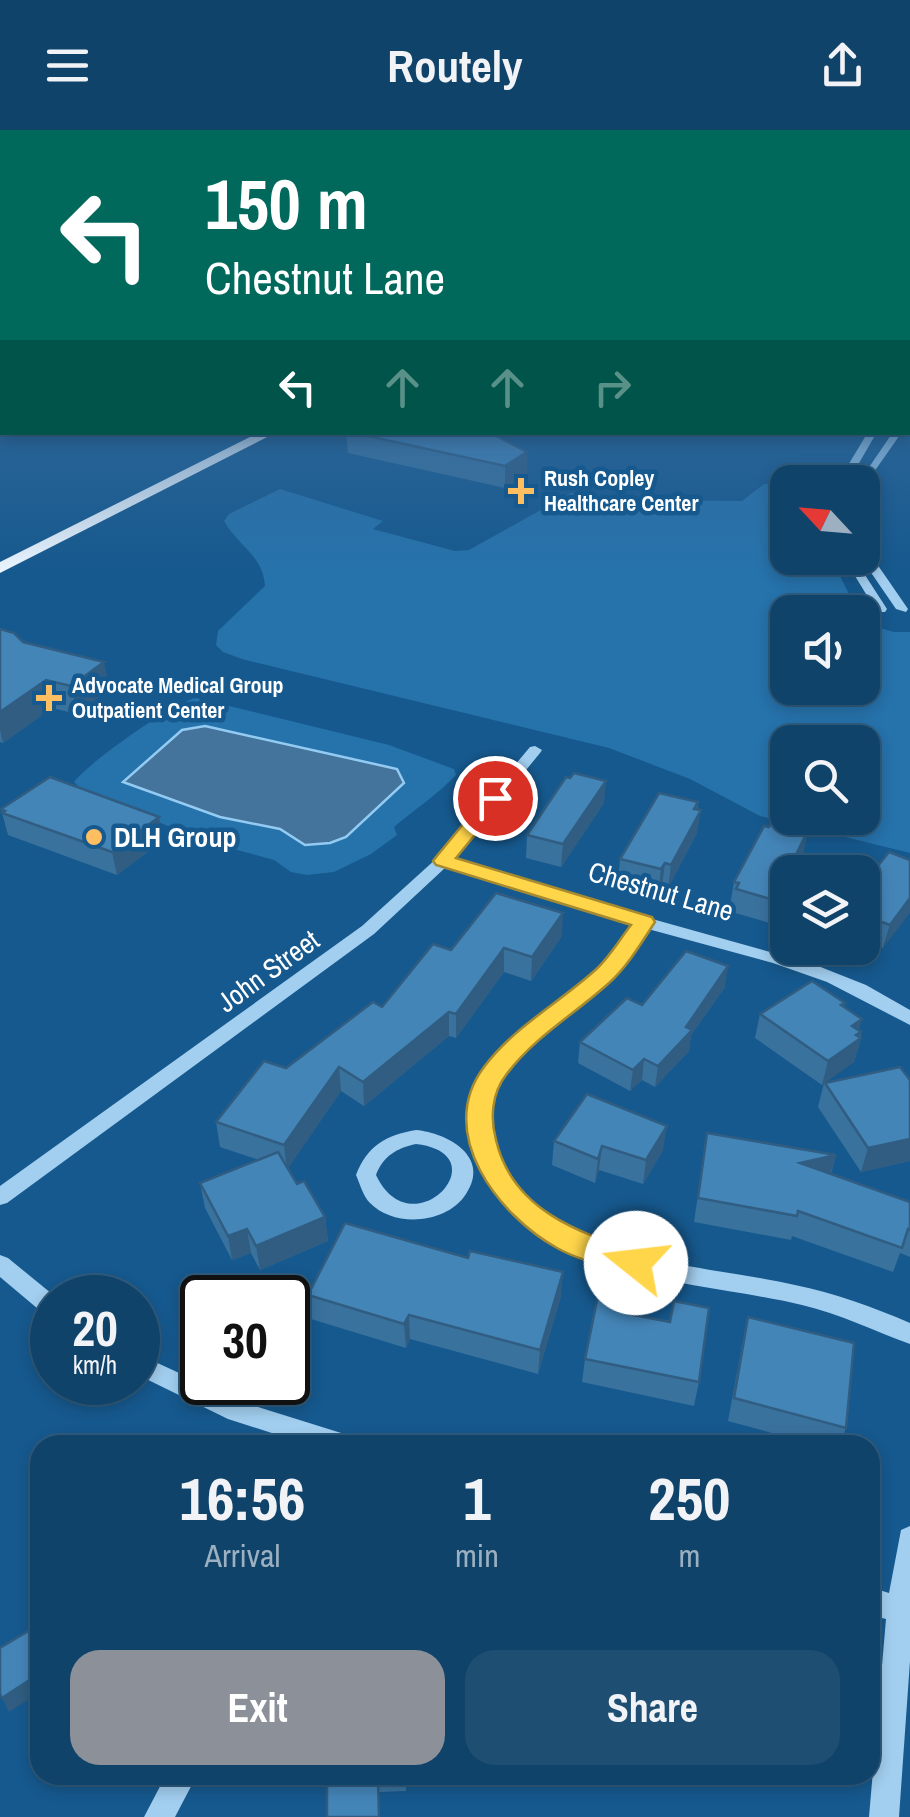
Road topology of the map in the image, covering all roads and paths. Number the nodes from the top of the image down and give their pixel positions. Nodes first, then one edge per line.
1 (265, 435) edge
2 (871, 435) edge
3 (896, 435) edge
4 (853, 465) edge
5 (876, 465) edge
6 (0, 568) edge
7 (860, 575) edge
8 (879, 575) edge
9 (881, 608) dead end
10 (902, 609) dead end
11 (534, 750) dead end
12 (444, 861) junction
13 (644, 922) junction
14 (910, 1019) edge
15 (486, 1157) junction
16 (461, 1162) junction
17 (0, 1198) edge
18 (0, 1264) edge
19 (30, 1289) edge
20 (910, 1334) edge
21 (160, 1374) edge
22 (309, 1435) edge
23 (910, 1539) edge
24 (880, 1604) edge
25 (905, 1612) edge
26 (177, 1785) edge
27 (159, 1817) edge
28 (884, 1817) edge

1 - 6 main road
2 - 4 street
3 - 5 street
7 - 9 street
8 - 10 street
11 - 12 street, John Street
12 - 13 street, Chestnut Lane
12 - 17 street, John Street
13 - 14 street, Chestnut Lane
13 - 15 street
15 - 16 street
15 - 20 street
16 - 16 street
18 - 19 street
21 - 22 street
23 - 25 street
24 - 25 street
25 - 28 street
26 - 27 street

